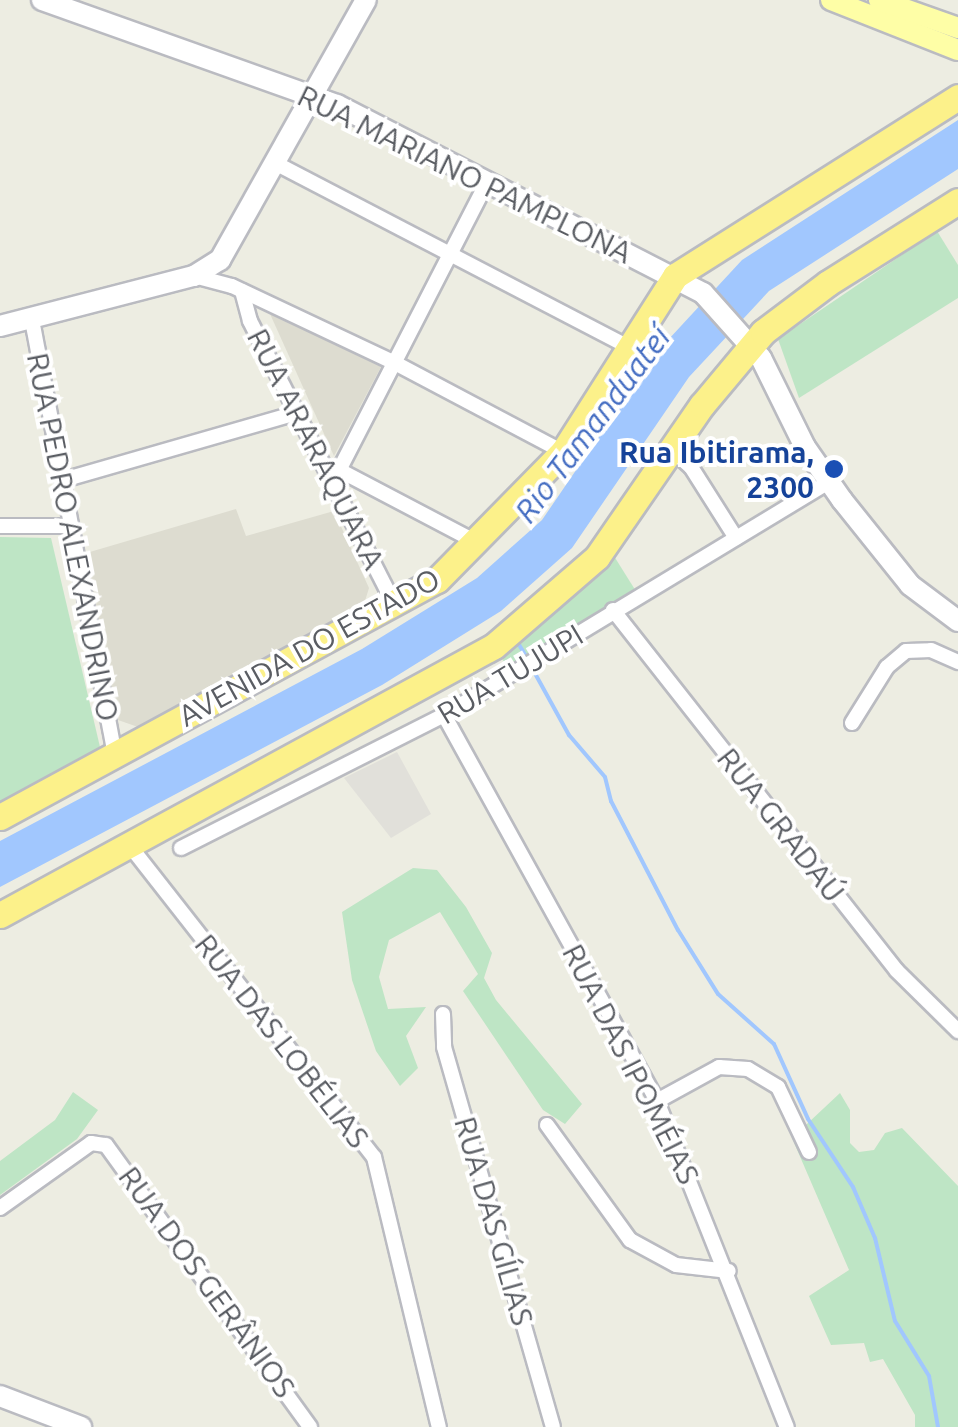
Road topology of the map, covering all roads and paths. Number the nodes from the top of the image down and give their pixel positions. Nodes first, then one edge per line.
1 (42, 0) edge
2 (366, 0) edge
3 (832, 0) edge
4 (880, 0) edge
5 (958, 28) edge
6 (958, 50) edge
7 (958, 97) edge
8 (316, 98) junction
9 (277, 164) junction
10 (488, 182) junction
11 (958, 201) edge
12 (451, 254) junction
13 (220, 260) junction
14 (194, 276) junction
15 (684, 281) junction
16 (237, 289) junction
17 (32, 320) junction
18 (0, 326) edge
19 (747, 338) junction
20 (626, 346) junction
21 (394, 363) junction
22 (297, 413) junction
23 (672, 450) junction
24 (563, 452) junction
25 (336, 476) junction
26 (62, 480) junction
27 (828, 482) junction
28 (0, 526) edge
29 (71, 526) junction
30 (736, 538) junction
31 (479, 543) junction
32 (395, 605) junction
33 (613, 610) junction
34 (958, 621) edge
35 (958, 662) edge
36 (444, 715) junction
37 (852, 723) dead end
38 (115, 755) junction
39 (0, 817) edge
40 (130, 846) junction
41 (182, 848) dead end
42 (0, 915) edge
43 (443, 1014) dead end
44 (958, 1031) edge
45 (657, 1100) junction
46 (546, 1126) dead end
47 (809, 1152) dead end
48 (0, 1208) edge
49 (729, 1271) junction
50 (0, 1396) edge
51 (46, 1421) edge
52 (81, 1427) edge
53 (310, 1427) edge
54 (439, 1427) edge
55 (553, 1427) edge
56 (787, 1427) edge

1 - 8 main road, RUA MARIANO PAMPLONA
2 - 8 main road
3 - 6 main road
4 - 5 main road
7 - 15 highway
8 - 9 main road
8 - 10 main road, RUA MARIANO PAMPLONA
9 - 12 street
9 - 13 main road
10 - 12 street
10 - 15 main road, RUA MARIANO PAMPLONA
11 - 19 highway
12 - 20 street
12 - 21 street
13 - 14 main road
13 - 16 street, RUA ARARAQUARA
14 - 16 street
14 - 17 main road
15 - 19 main road, RUA MARIANO PAMPLONA
15 - 20 highway, AVENIDA DO ESTADO
16 - 21 street
16 - 22 street, RUA ARARAQUARA
17 - 18 main road
17 - 26 street, RUA PEDRO ALEXANDRINO
19 - 23 highway
19 - 27 main road, RUA MARIANO PAMPLONA
20 - 24 highway, AVENIDA DO ESTADO
21 - 24 street
21 - 25 street
22 - 25 street, RUA ARARAQUARA
22 - 26 street
23 - 30 street
23 - 40 highway
24 - 31 highway, AVENIDA DO ESTADO
25 - 31 street
25 - 32 street, RUA ARARAQUARA
26 - 29 street, RUA PEDRO ALEXANDRINO
27 - 30 street, RUA TUJUPI
27 - 34 main road, RUA MARIANO PAMPLONA
28 - 29 street
29 - 38 street, RUA PEDRO ALEXANDRINO
30 - 33 street, RUA TUJUPI
31 - 32 highway, AVENIDA DO ESTADO
32 - 38 highway, AVENIDA DO ESTADO
33 - 36 street, RUA TUJUPI
33 - 44 street, RUA GRADAÚ
35 - 37 street
36 - 41 street, RUA TUJUPI
36 - 45 street, RUA DAS IPOMÉIAS
38 - 39 highway, AVENIDA DO ESTADO
40 - 42 highway
40 - 54 street, RUA DAS LOBÉLIAS
43 - 55 street, RUA DAS GÍLIAS
45 - 47 street
45 - 49 street, RUA DAS IPOMÉIAS
46 - 49 street
48 - 53 street, RUA DOS GERÂNIOS
49 - 56 street, RUA DAS IPOMÉIAS
50 - 51 main road
51 - 52 main road

